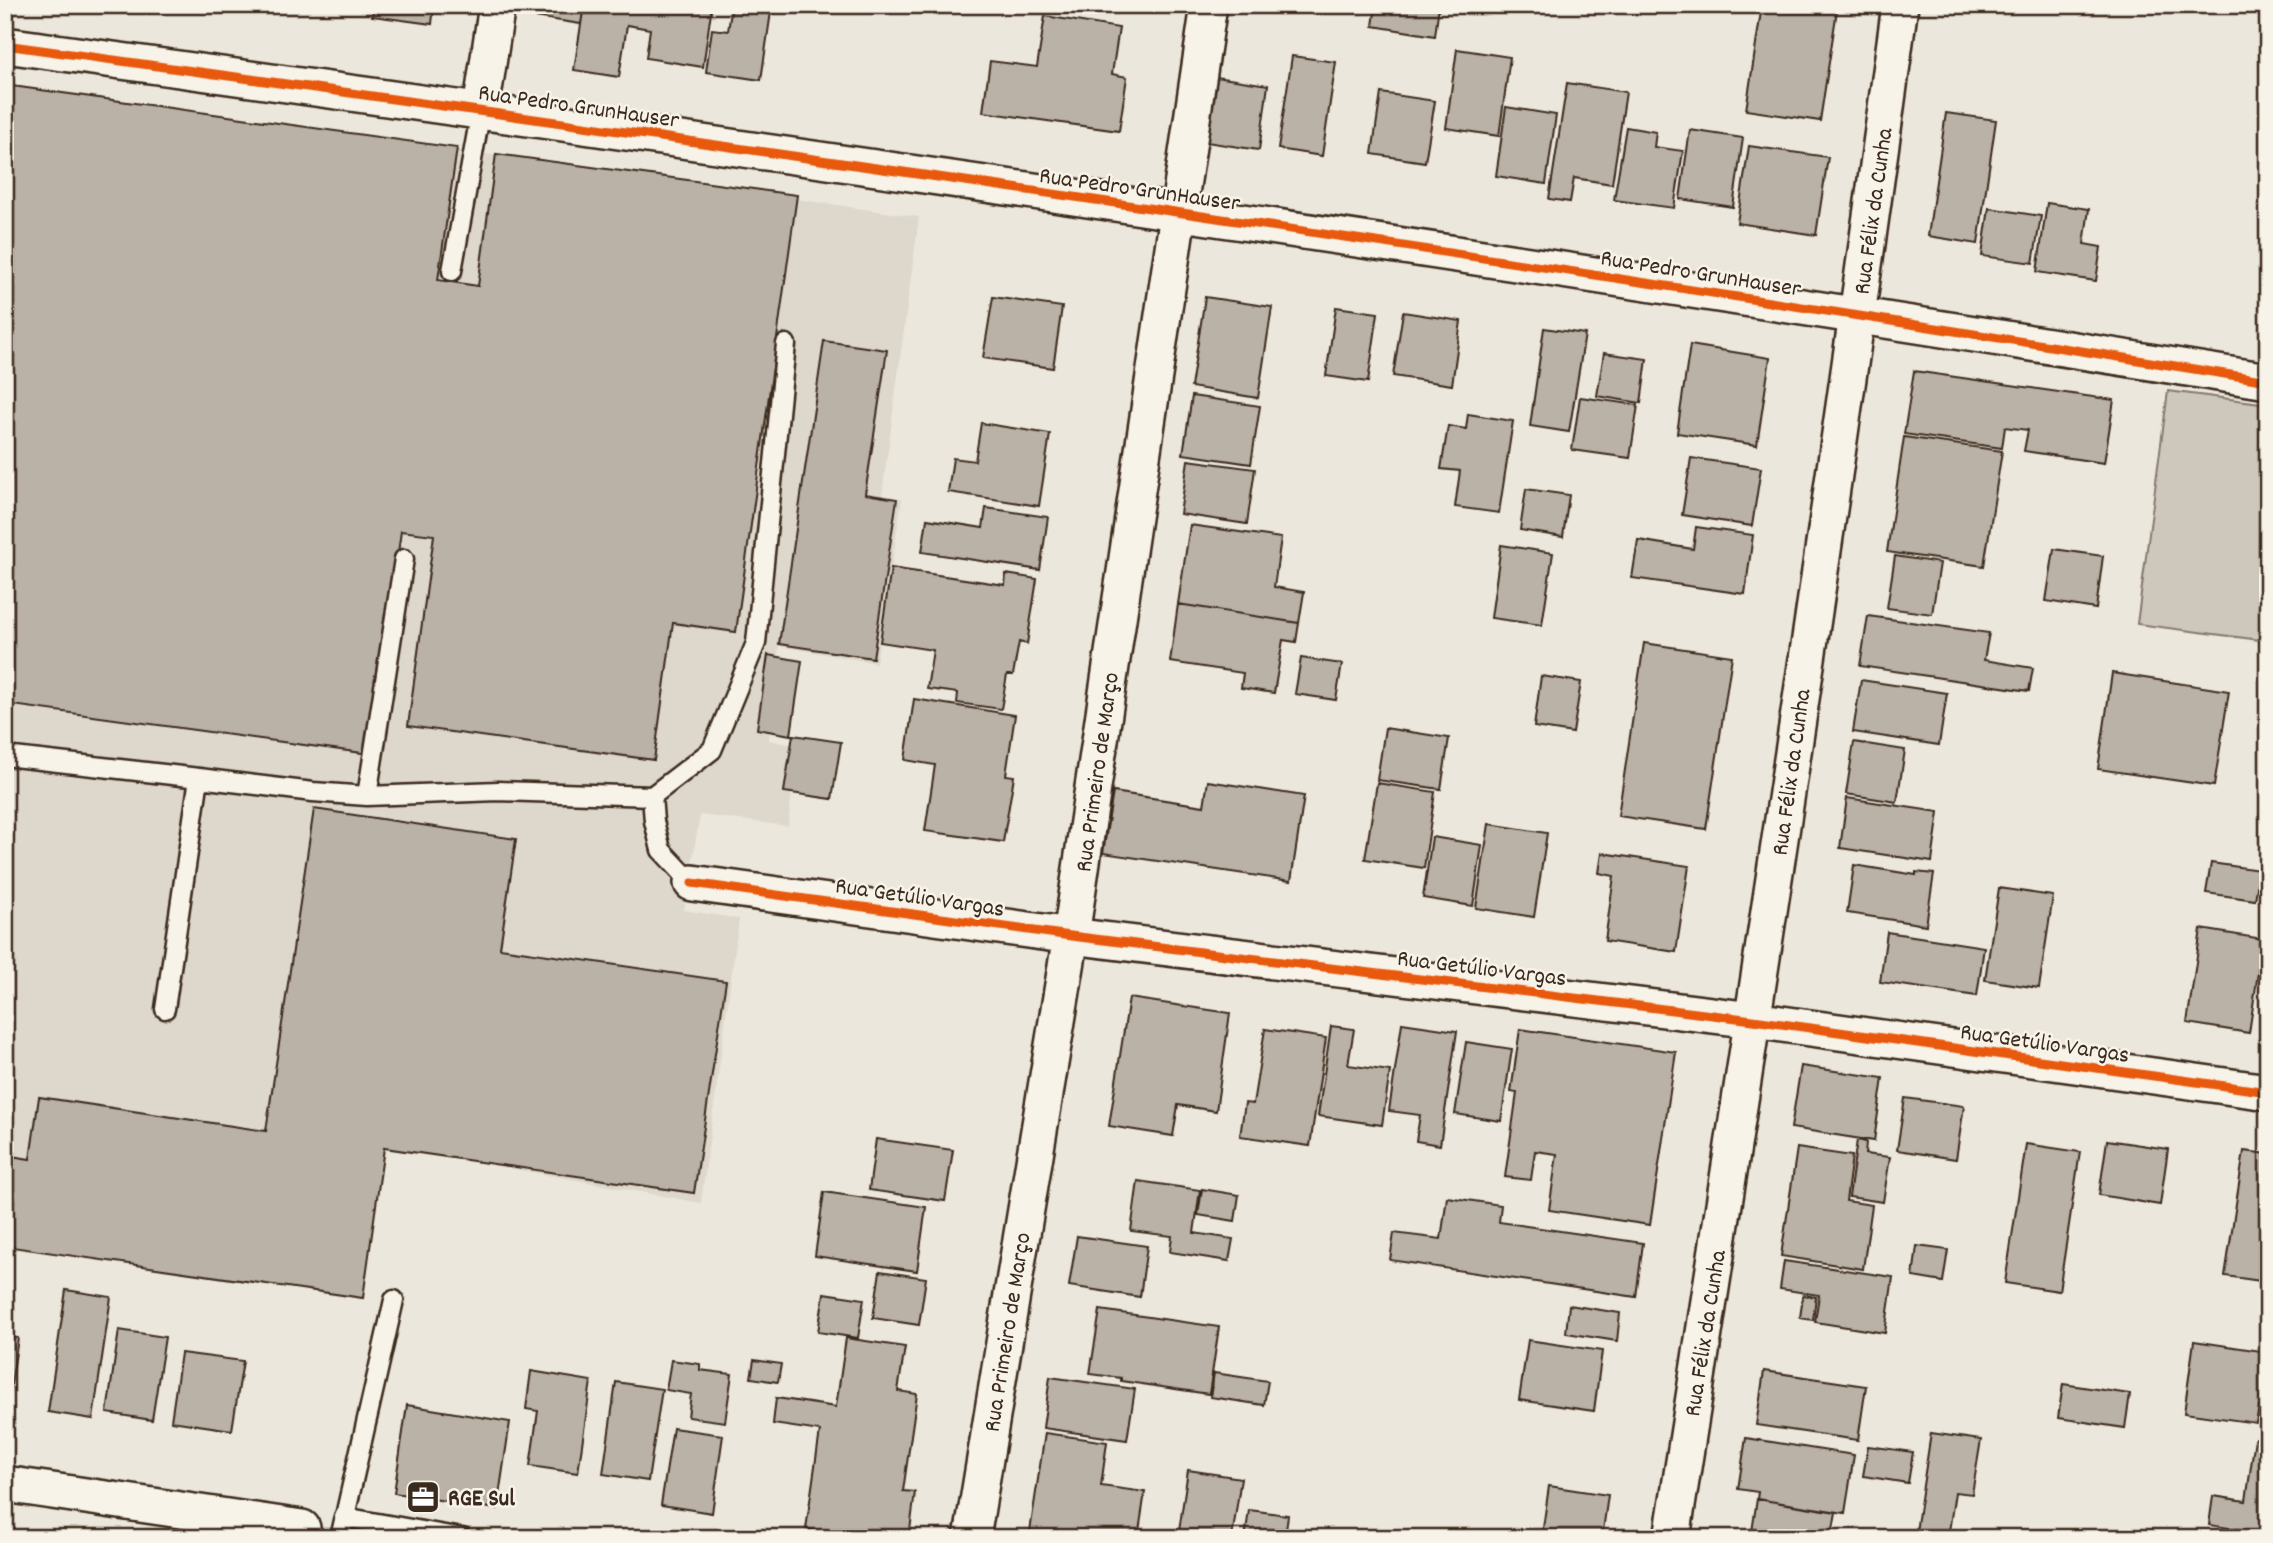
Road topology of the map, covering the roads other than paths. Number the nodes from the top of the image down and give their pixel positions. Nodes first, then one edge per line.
1 (497, 5) edge
2 (1209, 5) edge
3 (1900, 5) edge
4 (5, 45) edge
5 (481, 110) junction
6 (1179, 213) junction
7 (452, 271) dead end
8 (1858, 315) junction
9 (786, 344) dead end
10 (2268, 381) edge
11 (404, 559) dead end
12 (5, 756) edge
13 (199, 778) junction
14 (368, 796) junction
15 (652, 796) junction
16 (692, 883) joint
17 (1071, 936) junction
18 (165, 1009) dead end
19 (1753, 1020) junction
20 (2268, 1092) edge
21 (394, 1300) dead end
22 (5, 1484) edge
23 (344, 1517) junction
24 (302, 1528) dead end
25 (340, 1538) edge
26 (462, 1538) edge
27 (972, 1538) edge
28 (1672, 1538) edge

1 - 5 street
2 - 6 street, Rua Primeiro de Março
3 - 8 street, Rua Félix da Cunha
4 - 5 street, Rua Pedro GrunHauser
5 - 6 street, Rua Pedro GrunHauser
5 - 7 lane
6 - 8 street, Rua Pedro GrunHauser
6 - 17 street, Rua Primeiro de Março
8 - 10 street, Rua Pedro GrunHauser
8 - 19 street, Rua Félix da Cunha
9 - 15 lane
11 - 14 lane
12 - 13 lane
13 - 14 lane
13 - 18 lane
14 - 15 lane
15 - 16 lane
16 - 17 street, Rua Getúlio Vargas
17 - 19 street, Rua Getúlio Vargas
17 - 27 street, Rua Primeiro de Março
19 - 20 street, Rua Getúlio Vargas
19 - 28 street, Rua Félix da Cunha
21 - 23 lane
22 - 24 street
23 - 25 lane
23 - 26 lane

